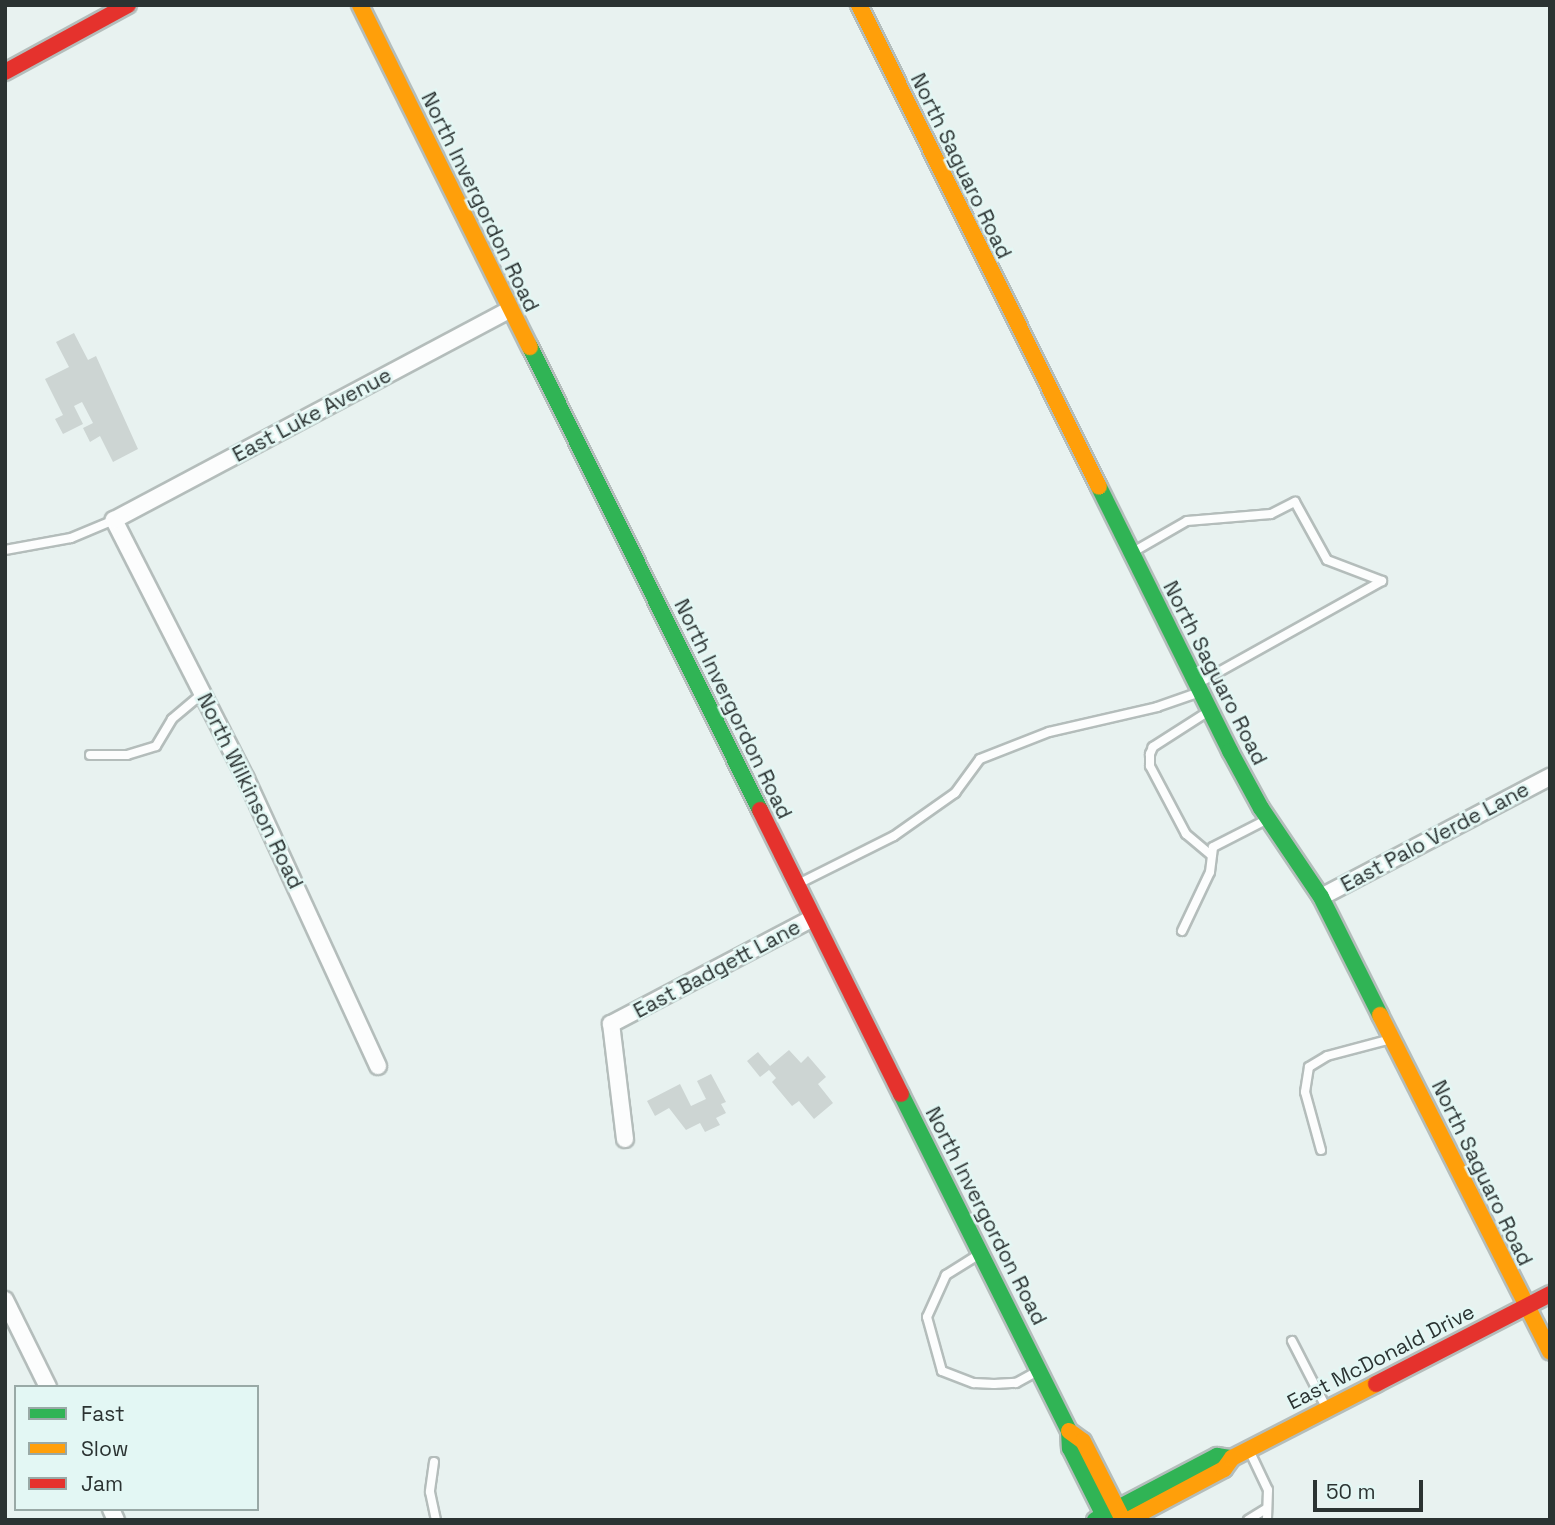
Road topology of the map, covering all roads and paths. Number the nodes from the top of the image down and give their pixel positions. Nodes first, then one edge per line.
1 (128, 5) edge
2 (360, 5) edge
3 (859, 5) edge
4 (5, 72) edge
5 (510, 309) junction
6 (114, 520) junction
7 (5, 551) edge
8 (1130, 553) junction
9 (1198, 688) junction
10 (202, 694) junction
11 (1209, 710) junction
12 (90, 755) dead end
13 (1550, 777) edge
14 (1268, 819) junction
15 (1211, 855) junction
16 (797, 884) junction
17 (1321, 897) junction
18 (813, 918) junction
19 (1182, 931) dead end
20 (1391, 1039) junction
21 (378, 1066) dead end
22 (625, 1139) dead end
23 (1321, 1150) dead end
24 (981, 1254) junction
25 (1550, 1294) edge
26 (5, 1300) edge
27 (1525, 1307) junction
28 (10, 1324) edge
29 (1292, 1341) dead end
30 (1550, 1351) edge
31 (1039, 1370) junction
32 (47, 1385) edge
33 (1327, 1409) junction
34 (1249, 1449) junction
35 (435, 1462) dead end
36 (1268, 1508) junction
37 (1112, 1517) edge
38 (436, 1520) edge
39 (1248, 1520) edge
40 (1267, 1520) edge

1 - 4 street
2 - 5 street, North Invergordon Road
3 - 8 street, North Saguaro Road
5 - 6 street, East Luke Avenue
5 - 16 street, North Invergordon Road
6 - 7 lane
6 - 10 street, North Wilkinson Road
8 - 9 street, North Saguaro Road
8 - 9 lane
9 - 11 street, North Saguaro Road
9 - 16 lane
10 - 12 lane
10 - 21 street, North Wilkinson Road
11 - 14 street, North Saguaro Road
11 - 15 lane
13 - 17 street, East Palo Verde Lane
14 - 15 lane
14 - 17 street, North Saguaro Road
15 - 19 lane
16 - 18 street, North Invergordon Road
17 - 20 street, North Saguaro Road
18 - 22 street, East Badgett Lane
18 - 24 street, North Invergordon Road
20 - 23 lane
20 - 27 street, North Saguaro Road
24 - 31 street, North Invergordon Road
24 - 31 lane
25 - 27 street, East McDonald Drive
26 - 28 street
27 - 30 street, North Saguaro Road
27 - 33 street, East McDonald Drive
28 - 32 street
29 - 33 lane
31 - 37 street, North Invergordon Road
33 - 34 street, East McDonald Drive
34 - 36 lane
34 - 37 street, East McDonald Drive
35 - 38 lane
36 - 39 lane
36 - 40 lane

